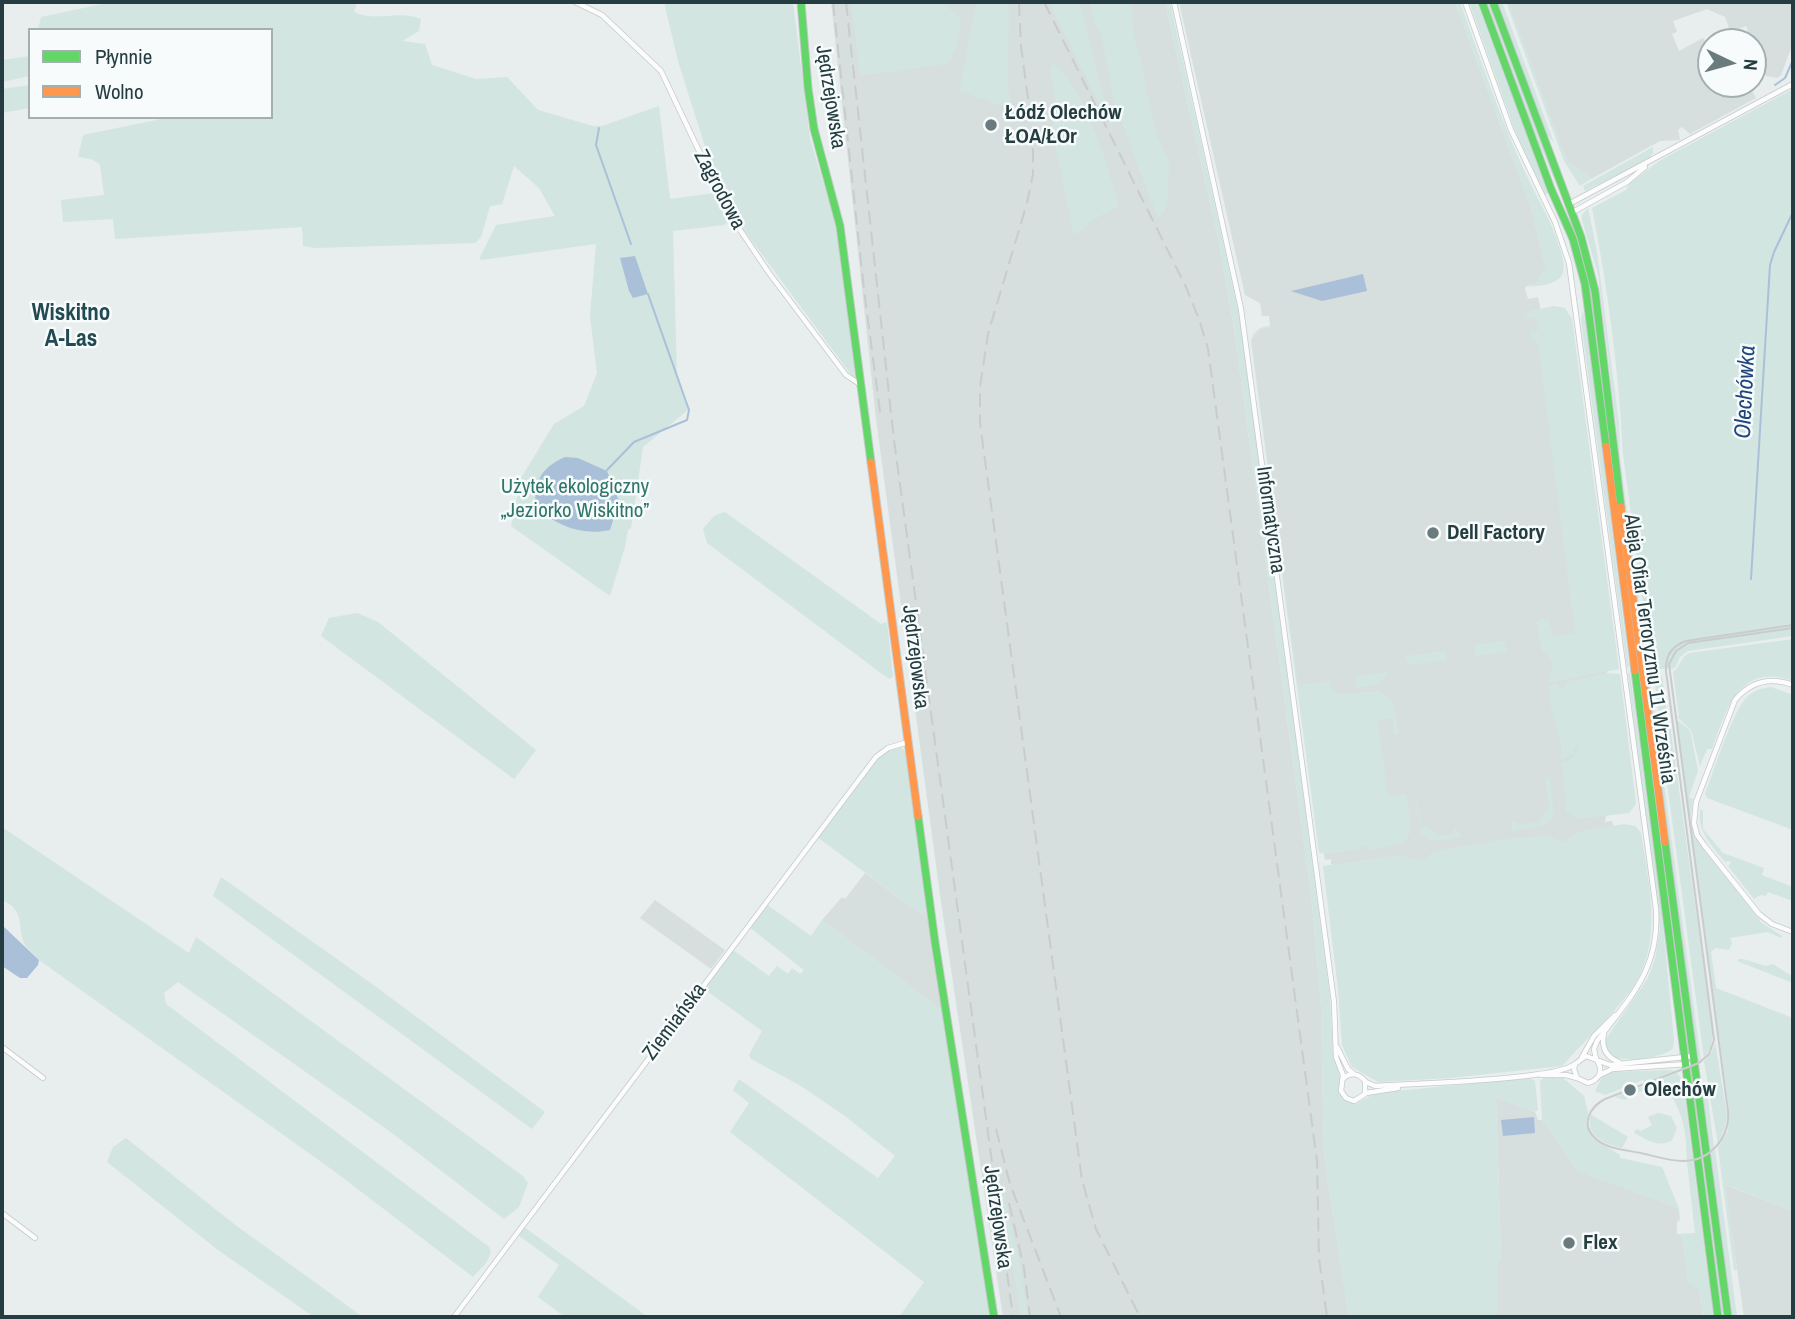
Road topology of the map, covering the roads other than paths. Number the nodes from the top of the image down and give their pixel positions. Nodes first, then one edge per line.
1 (575, 2) edge
2 (801, 2) edge
3 (1174, 2) edge
4 (1465, 2) edge
5 (1482, 2) edge
6 (1493, 2) edge
7 (1793, 84) edge
8 (1651, 162) junction
9 (1569, 204) junction
10 (1559, 209) junction
11 (1572, 212) junction
12 (1563, 217) junction
13 (862, 385) junction
14 (1793, 685) edge
15 (908, 741) junction
16 (1793, 932) edge
17 (1618, 1013) junction
18 (1606, 1031) junction
19 (1336, 1043) junction
20 (2, 1047) edge
21 (1581, 1057) junction
22 (1597, 1060) junction
23 (1694, 1060) junction
24 (1684, 1061) junction
25 (1575, 1063) junction
26 (1620, 1063) junction
27 (1354, 1074) junction
28 (1533, 1074) junction
29 (1599, 1075) junction
30 (1577, 1077) junction
31 (43, 1078) dead end
32 (1343, 1079) junction
33 (1365, 1081) junction
34 (1410, 1085) junction
35 (1365, 1094) junction
36 (2, 1213) edge
37 (35, 1238) dead end
38 (454, 1317) edge
39 (994, 1317) edge
40 (1718, 1317) edge
41 (1728, 1317) edge

1 - 13 street, Zagrodowa
2 - 13 street, Jędrzejowska
3 - 19 street, Informatyczna
4 - 17 street
5 - 10 street, Aleja Ofiar Terroryzmu 11 Września
6 - 9 street, Aleja Ofiar Terroryzmu 11 Września
7 - 8 street
8 - 9 street
8 - 11 street
9 - 10 street
9 - 11 street, Aleja Ofiar Terroryzmu 11 Września
10 - 12 street, Aleja Ofiar Terroryzmu 11 Września
11 - 12 street
11 - 23 street, Aleja Ofiar Terroryzmu 11 Września
12 - 24 street, Aleja Ofiar Terroryzmu 11 Września
13 - 15 street, Jędrzejowska
14 - 16 street
15 - 38 street, Ziemiańska
15 - 39 street, Jędrzejowska
17 - 18 street
17 - 21 street
18 - 22 street
18 - 26 street
19 - 27 street, Informatyczna
19 - 32 street, Informatyczna
20 - 31 street
21 - 22 street
21 - 25 street
22 - 26 street
22 - 29 street
23 - 24 street
23 - 41 street, Aleja Ofiar Terroryzmu 11 Września
24 - 26 street
24 - 29 street
24 - 40 street, Aleja Ofiar Terroryzmu 11 Września
25 - 28 street, Informatyczna
25 - 30 street
27 - 32 street
27 - 33 street, Informatyczna
28 - 30 street, Informatyczna
28 - 34 street, Informatyczna
29 - 30 street
32 - 35 street, Informatyczna
33 - 34 street, Informatyczna
33 - 35 street
34 - 35 street, Informatyczna
36 - 37 street

